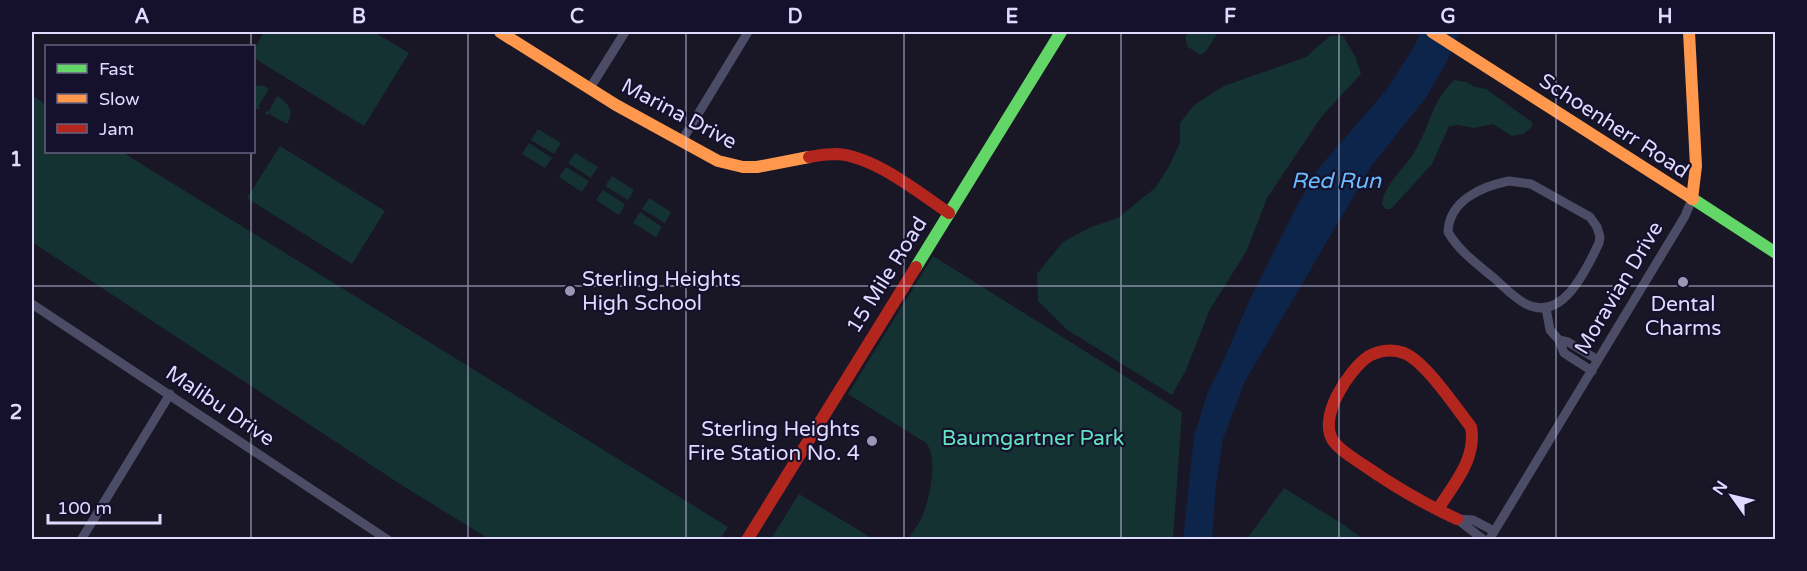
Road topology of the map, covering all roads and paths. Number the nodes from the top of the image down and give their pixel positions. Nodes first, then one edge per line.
1 (502, 32) edge
2 (625, 32) edge
3 (748, 32) edge
4 (1061, 32) edge
5 (1432, 32) edge
6 (1689, 32) edge
7 (590, 87) junction
8 (681, 142) junction
9 (1692, 199) junction
10 (949, 213) junction
11 (1776, 253) edge
12 (32, 304) edge
13 (1546, 308) junction
14 (1559, 340) junction
15 (1598, 360) junction
16 (1592, 371) junction
17 (170, 394) junction
18 (1438, 509) junction
19 (1457, 519) junction
20 (1491, 536) edge
21 (81, 540) edge
22 (388, 540) edge
23 (747, 540) edge
24 (1484, 540) edge

1 - 7 street, Marina Drive
2 - 7 street
3 - 8 street
4 - 10 street, 15 Mile Road
5 - 9 street, Schoenherr Road
6 - 9 street, Moravian Drive
7 - 8 street, Marina Drive
8 - 10 street, Marina Drive
9 - 11 street, Schoenherr Road
9 - 15 street, Moravian Drive
10 - 23 street, 15 Mile Road
12 - 17 street, Malibu Drive
13 - 13 street
13 - 14 street
14 - 15 street
14 - 16 street
15 - 16 street, Moravian Drive
16 - 20 street, Moravian Drive
17 - 21 street
17 - 22 street, Malibu Drive
18 - 18 street
18 - 19 street
19 - 20 street
19 - 24 street

